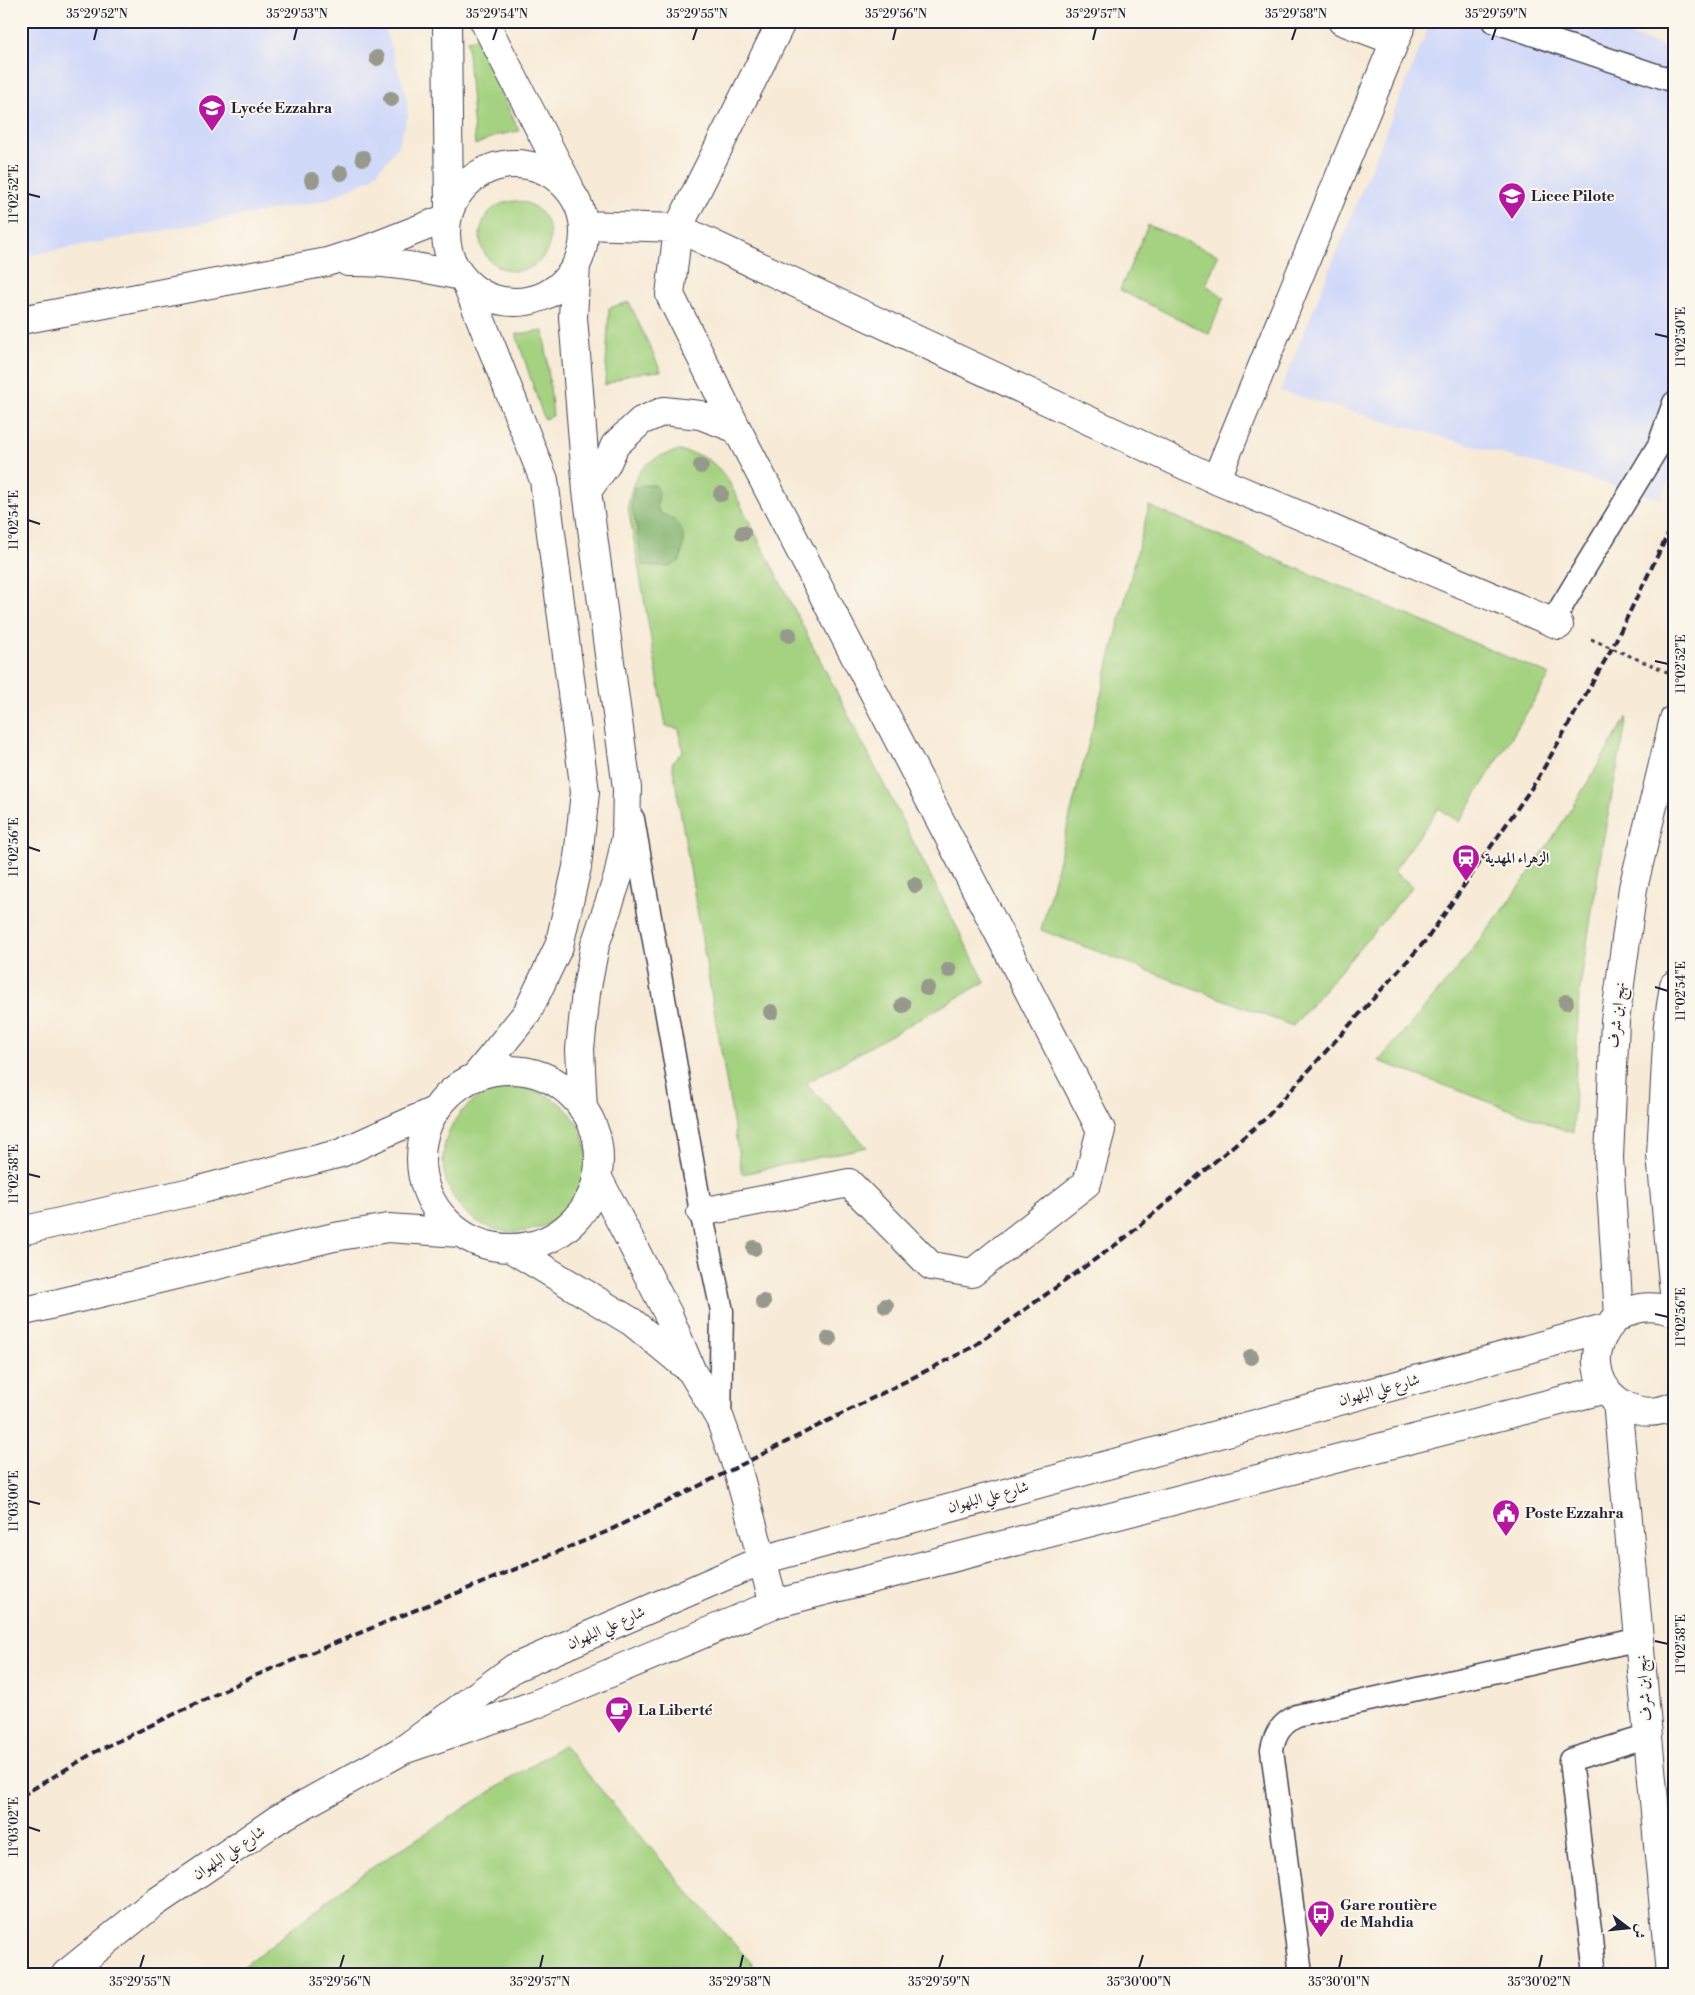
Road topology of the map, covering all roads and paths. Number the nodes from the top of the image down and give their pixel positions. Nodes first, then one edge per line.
1 (447, 21) edge
2 (484, 21) edge
3 (782, 21) edge
4 (1342, 21) edge
5 (1493, 21) edge
6 (1399, 31) edge
7 (1674, 81) edge
8 (576, 199) junction
9 (448, 215) junction
10 (584, 225) junction
11 (678, 228) junction
12 (327, 262) junction
13 (576, 265) junction
14 (463, 279) junction
15 (21, 320) edge
16 (1674, 403) edge
17 (737, 428) junction
18 (1216, 480) junction
19 (587, 492) junction
20 (1556, 624) junction
21 (1674, 675) edge
22 (1674, 719) edge
23 (627, 788) junction
24 (1674, 985) edge
25 (476, 1077) junction
26 (584, 1109) junction
27 (436, 1110) junction
28 (597, 1176) junction
29 (701, 1212) junction
30 (21, 1230) edge
31 (460, 1233) junction
32 (510, 1248) junction
33 (1674, 1293) edge
34 (21, 1312) edge
35 (1674, 1312) edge
36 (1613, 1322) junction
37 (692, 1372) junction
38 (1611, 1395) junction
39 (1674, 1406) edge
40 (720, 1419) junction
41 (762, 1560) junction
42 (774, 1604) junction
43 (1640, 1640) junction
44 (1648, 1736) junction
45 (403, 1750) junction
46 (66, 1974) edge
47 (1301, 1974) edge
48 (1595, 1974) edge
49 (1670, 1974) edge

1 - 9 street
2 - 8 street
3 - 11 street
4 - 6 street
5 - 7 lane
6 - 18 street
8 - 9 street
8 - 10 street
9 - 12 street
9 - 14 street
10 - 11 street
10 - 13 street
11 - 17 street
11 - 18 street
12 - 14 street
12 - 15 street
13 - 14 street
13 - 19 street
14 - 25 street
16 - 20 lane
17 - 19 street
17 - 29 street
18 - 20 street
19 - 23 street
20 - 21 path
22 - 36 street, نهج ابن شرف
23 - 26 street
23 - 29 lane
24 - 33 street
25 - 26 street
25 - 27 street
26 - 28 street
27 - 30 street
27 - 31 street
28 - 32 street
28 - 37 street
29 - 40 lane
31 - 32 street
31 - 34 street
32 - 37 street
35 - 36 street, شارع علي البلهوان
36 - 38 street, نهج ابن شرف
36 - 41 street, شارع علي البلهوان
37 - 40 street
38 - 39 street
38 - 42 street, شارع علي البلهوان
38 - 43 street, نهج ابن شرف
40 - 41 street
41 - 42 street
41 - 45 street, شارع علي البلهوان
42 - 45 street, شارع علي البلهوان
43 - 44 street, نهج ابن شرف
43 - 47 lane
44 - 48 lane
44 - 49 street, نهج ابن شرف
45 - 46 street, شارع علي البلهوان

